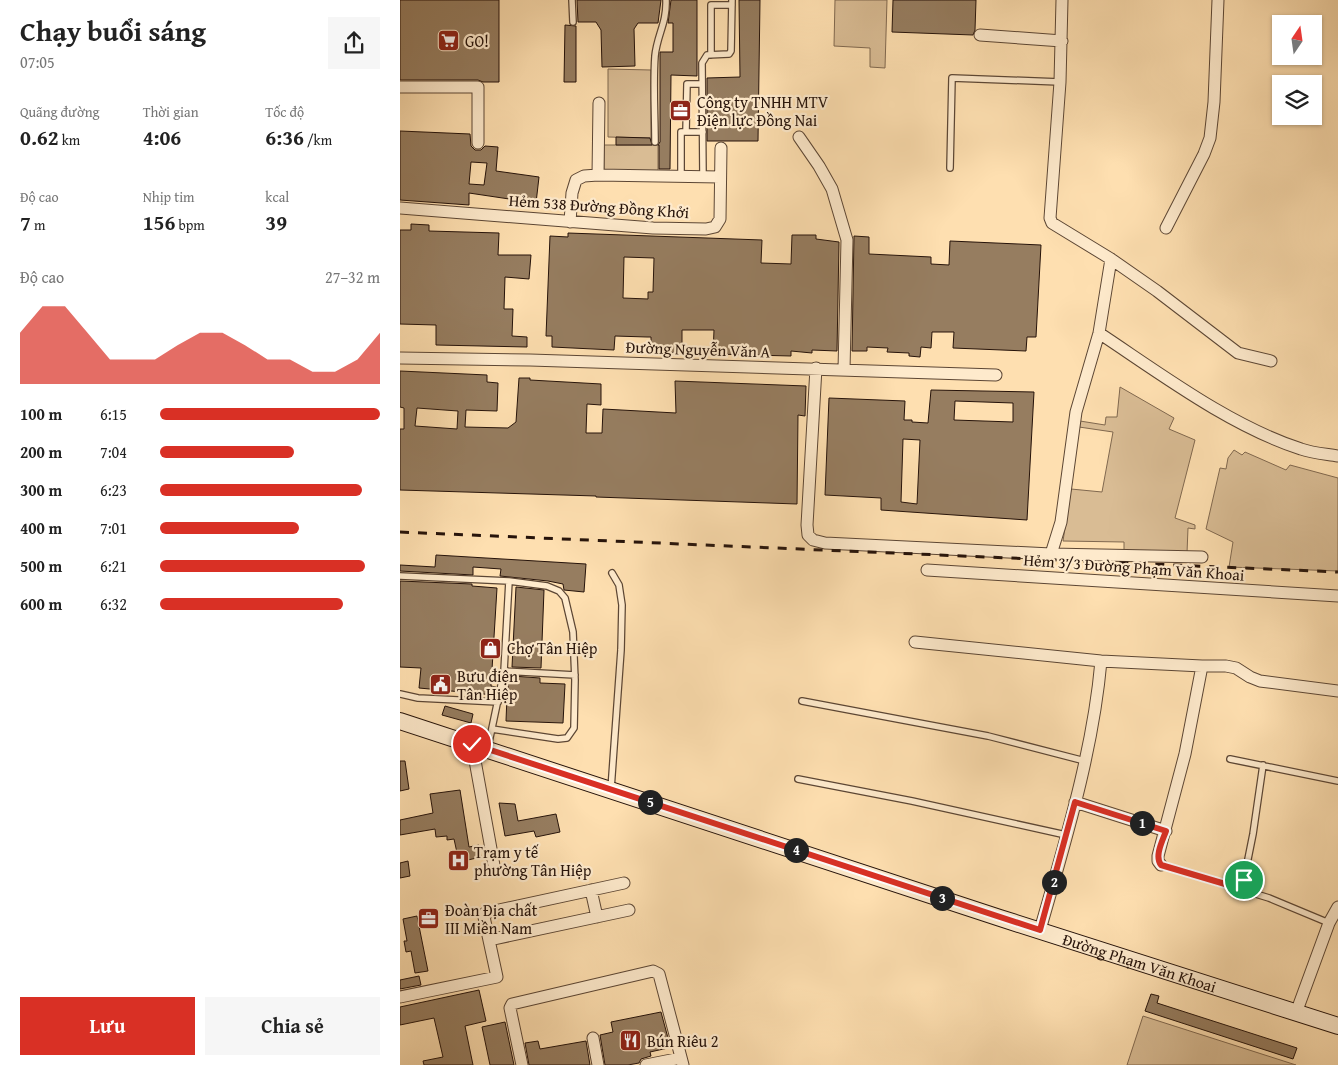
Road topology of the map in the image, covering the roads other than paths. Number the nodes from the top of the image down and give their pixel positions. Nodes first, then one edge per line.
1 (572, 0) edge
2 (666, 0) edge
3 (1062, 0) edge
4 (1218, 0) edge
5 (732, 2) edge
6 (573, 22) dead end
7 (980, 35) dead end
8 (1062, 41) junction
9 (711, 55) junction
10 (1060, 82) junction
11 (702, 84) junction
12 (400, 87) edge
13 (599, 103) dead end
14 (686, 132) junction
15 (703, 132) junction
16 (799, 137) dead end
17 (478, 142) dead end
18 (655, 142) dead end
19 (721, 148) dead end
20 (950, 168) dead end
21 (598, 175) junction
22 (680, 177) junction
23 (703, 177) junction
24 (720, 177) junction
25 (400, 208) edge
26 (570, 222) junction
27 (1166, 228) dead end
28 (1111, 260) junction
29 (1099, 333) junction
30 (400, 358) edge
31 (1271, 361) dead end
32 (816, 368) junction
33 (844, 370) junction
34 (996, 375) dead end
35 (1338, 456) edge
36 (1051, 554) junction
37 (1202, 557) dead end
38 (927, 570) dead end
39 (612, 573) dead end
40 (400, 576) edge
41 (508, 582) junction
42 (1338, 596) edge
43 (915, 642) dead end
44 (1101, 661) junction
45 (1202, 666) junction
46 (504, 671) junction
47 (575, 675) junction
48 (1338, 691) edge
49 (400, 694) edge
50 (802, 701) dead end
51 (498, 702) junction
52 (400, 720) edge
53 (492, 729) junction
54 (479, 746) junction
55 (1230, 758) dead end
56 (1085, 761) junction
57 (1264, 765) junction
58 (798, 779) dead end
59 (1338, 781) edge
60 (611, 789) junction
61 (1075, 802) junction
62 (1166, 831) junction
63 (1066, 835) junction
64 (1161, 865) joint
65 (496, 871) dead end
66 (624, 883) dead end
67 (1242, 889) junction
68 (591, 890) junction
69 (1338, 908) edge
70 (629, 910) dead end
71 (597, 917) junction
72 (1329, 923) junction
73 (1040, 930) junction
74 (489, 940) junction
75 (400, 997) edge
76 (1296, 1013) junction
77 (1338, 1026) edge
78 (593, 1038) dead end
79 (682, 1061) edge
80 (522, 1065) edge
81 (598, 1065) edge
82 (646, 1065) edge

1 - 6 lane
2 - 18 lane
3 - 8 street
4 - 27 street
5 - 9 lane
5 - 9 lane
7 - 8 street
8 - 10 street
9 - 11 lane
10 - 20 lane
10 - 28 street
11 - 14 lane
11 - 15 lane
12 - 17 street
13 - 21 street
14 - 15 lane
14 - 22 lane
15 - 23 lane
16 - 33 street
19 - 24 street, Hẻm 538 Đường Đồng Khởi
21 - 22 street
21 - 26 street
22 - 23 street
23 - 24 street
24 - 26 street, Hẻm 538 Đường Đồng Khởi
25 - 26 street, Hẻm 538 Đường Đồng Khởi
28 - 29 street
28 - 31 street
29 - 35 street
29 - 36 street
30 - 32 street, Đường Nguyễn Văn A
32 - 33 street, Đường Nguyễn Văn A
32 - 36 street
33 - 34 street, Đường Nguyễn Văn A
36 - 37 street
38 - 42 street, Hẻm 3/3 Đường Phạm Văn Khoai
39 - 60 lane
40 - 41 lane
41 - 46 lane
41 - 47 lane
43 - 44 street
44 - 45 street
44 - 56 street
45 - 48 street
45 - 62 street
46 - 47 lane
46 - 51 lane
47 - 53 lane
49 - 51 lane
50 - 56 lane
51 - 53 lane
52 - 54 street, Đường Phạm Văn Khoai
53 - 54 lane
54 - 60 street, Đường Phạm Văn Khoai
54 - 65 street
55 - 57 lane
56 - 61 street
57 - 59 lane
57 - 67 lane
58 - 63 lane
60 - 73 street, Đường Phạm Văn Khoai
61 - 62 street
61 - 63 street
62 - 64 street
63 - 73 street
64 - 67 lane
66 - 68 street
67 - 72 lane
68 - 71 street
68 - 74 street
69 - 72 street
70 - 71 street
71 - 74 street
72 - 76 street
73 - 76 street, Đường Phạm Văn Khoai
74 - 75 street
76 - 77 street, Đường Phạm Văn Khoai
78 - 81 street
79 - 80 street
79 - 82 street

